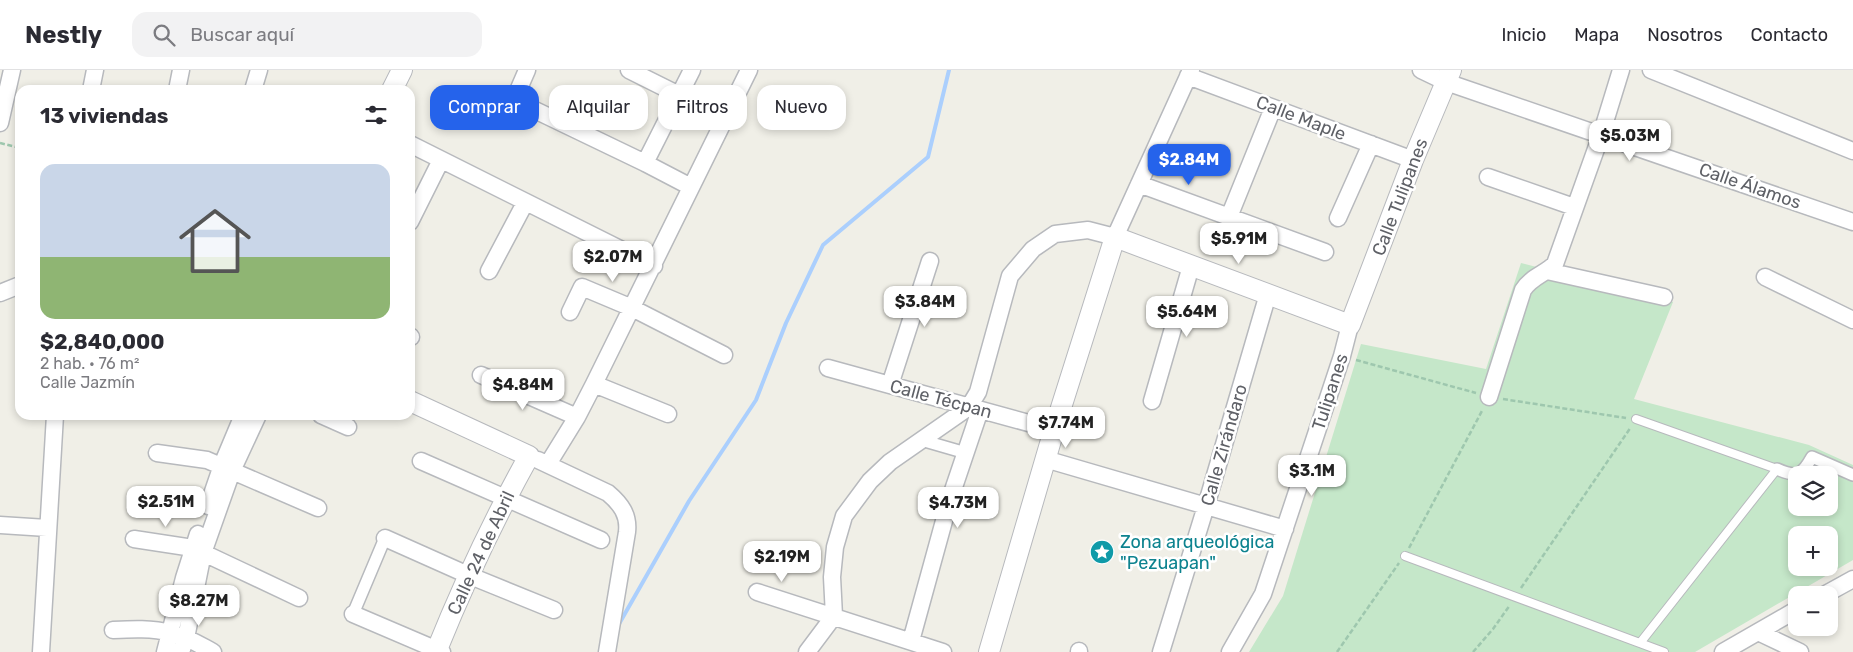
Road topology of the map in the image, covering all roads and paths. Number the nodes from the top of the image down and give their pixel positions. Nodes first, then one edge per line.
1 (12, 70) edge
2 (95, 70) edge
3 (181, 70) edge
4 (259, 70) edge
5 (402, 70) edge
6 (527, 70) edge
7 (630, 70) edge
8 (692, 70) edge
9 (749, 70) edge
10 (1421, 70) edge
11 (1621, 70) edge
12 (1651, 70) edge
13 (1189, 73) edge
14 (1448, 76) edge
15 (92, 85) edge
16 (178, 85) edge
17 (254, 85) edge
18 (394, 85) edge
19 (659, 85) edge
20 (684, 85) edge
21 (1273, 108) junction
22 (0, 122) edge
23 (662, 130) edge
24 (1601, 135) junction
25 (0, 143) edge
26 (1371, 144) junction
27 (15, 147) edge
28 (415, 147) edge
29 (1853, 151) edge
30 (441, 160) junction
31 (1413, 160) junction
32 (645, 163) junction
33 (1488, 176) dead end
34 (1139, 184) junction
35 (691, 187) junction
36 (525, 203) junction
37 (1574, 207) junction
38 (415, 212) edge
39 (1229, 217) junction
40 (1338, 218) dead end
41 (1853, 222) edge
42 (1115, 237) junction
43 (1325, 252) dead end
44 (930, 261) dead end
45 (654, 266) junction
46 (1191, 266) junction
47 (489, 271) dead end
48 (1547, 271) junction
49 (1765, 277) dead end
50 (15, 287) edge
51 (0, 293) edge
52 (1268, 294) junction
53 (1664, 298) dead end
54 (632, 308) junction
55 (570, 312) dead end
56 (1853, 320) edge
57 (1350, 325) junction
58 (724, 355) dead end
59 (1342, 356) junction
60 (828, 368) dead end
61 (481, 376) dead end
62 (594, 384) junction
63 (890, 385) junction
64 (1489, 397) junction
65 (1152, 401) dead end
66 (415, 403) edge
67 (975, 408) junction
68 (668, 414) dead end
69 (577, 417) junction
70 (1636, 419) junction
71 (55, 420) edge
72 (241, 420) edge
73 (255, 420) edge
74 (332, 420) edge
75 (348, 427) dead end
76 (1054, 430) junction
77 (921, 440) junction
78 (157, 452) dead end
79 (966, 453) junction
80 (529, 456) junction
81 (1045, 459) junction
82 (421, 461) dead end
83 (548, 464) junction
84 (227, 468) junction
85 (1778, 469) junction
86 (1853, 475) edge
87 (505, 499) junction
88 (1206, 506) junction
89 (318, 508) dead end
90 (0, 525) edge
91 (48, 528) junction
92 (1285, 529) junction
93 (385, 538) joint
94 (134, 539) dead end
95 (601, 540) dead end
96 (198, 551) junction
97 (1405, 556) junction
98 (468, 575) junction
99 (1853, 579) edge
100 (1838, 587) edge
101 (757, 592) dead end
102 (1515, 597) junction
103 (299, 598) dead end
104 (554, 610) dead end
105 (353, 614) joint
106 (1788, 615) edge
107 (834, 616) junction
108 (113, 630) dead end
109 (170, 632) junction
110 (1758, 632) junction
111 (911, 641) junction
112 (1640, 643) junction
113 (184, 645) edge
114 (438, 651) edge
115 (933, 651) edge
116 (41, 652) edge
117 (165, 652) edge
118 (214, 652) edge
119 (607, 652) edge
120 (807, 652) edge
121 (988, 652) edge
122 (1161, 652) edge
123 (1230, 652) edge
124 (1337, 652) edge
125 (1473, 652) edge
126 (1664, 652) edge
127 (1723, 652) edge
128 (1800, 652) edge

1 - 22 street
2 - 15 street
3 - 16 street
4 - 17 street
5 - 18 street
6 - 32 street
7 - 19 street
8 - 20 street
9 - 35 street
10 - 14 street, Calle Álamos
11 - 24 street
12 - 29 street
13 - 21 street, Calle Maple
13 - 34 street
14 - 24 street, Calle Álamos
14 - 31 street, Calle Tulipanes
21 - 26 street, Calle Maple
21 - 39 street
23 - 32 street
24 - 37 street
24 - 41 street, Calle Álamos
25 - 27 path
26 - 31 street, Calle Maple
26 - 40 street
28 - 30 street
30 - 36 street
30 - 38 street
31 - 57 street, Calle Tulipanes
32 - 35 street
33 - 37 street
34 - 39 street
34 - 42 street
35 - 45 street
36 - 45 street
36 - 47 street
37 - 48 street
39 - 43 street
42 - 46 street
42 - 67 street
42 - 76 street
44 - 63 street
45 - 54 street
46 - 52 street
46 - 65 street
48 - 53 street
48 - 64 street
49 - 56 street
50 - 51 street
52 - 57 street
52 - 88 street, Calle Zirándaro
54 - 55 street
54 - 58 street
54 - 62 street
57 - 59 street, Tulipanes
59 - 64 path
59 - 92 street, Tulipanes
60 - 63 street, Calle Técpan
61 - 69 street
62 - 68 street
62 - 69 street
63 - 67 street, Calle Técpan
64 - 70 path
64 - 97 path
66 - 80 street
67 - 76 street, Calle Técpan
67 - 77 street
67 - 79 street
69 - 83 street
70 - 85 lane
70 - 102 path
71 - 91 street
72 - 84 street
73 - 84 street
74 - 75 street
76 - 81 street
77 - 79 street
77 - 107 street
78 - 84 street
79 - 111 street
80 - 83 street
80 - 87 street, Calle 24 de Abril
81 - 88 street
81 - 121 street
82 - 87 street
83 - 119 street
84 - 89 street
84 - 96 street
85 - 86 street
85 - 112 lane
87 - 95 street
87 - 98 street, Calle 24 de Abril
88 - 92 street
88 - 122 street, Calle Zirándaro
90 - 91 street
91 - 116 street
92 - 123 street, Tulipanes
93 - 98 street
93 - 105 street
94 - 96 street
96 - 103 street
96 - 109 street
96 - 113 street
97 - 102 lane
97 - 124 path
98 - 104 street
98 - 114 street, Calle 24 de Abril
99 - 100 street
101 - 107 street
102 - 112 lane
102 - 125 path
105 - 114 street
106 - 110 street
107 - 111 street
107 - 120 street
108 - 109 street
109 - 113 street
109 - 117 street
110 - 127 street
110 - 128 street
111 - 115 street
112 - 126 lane
113 - 118 street

